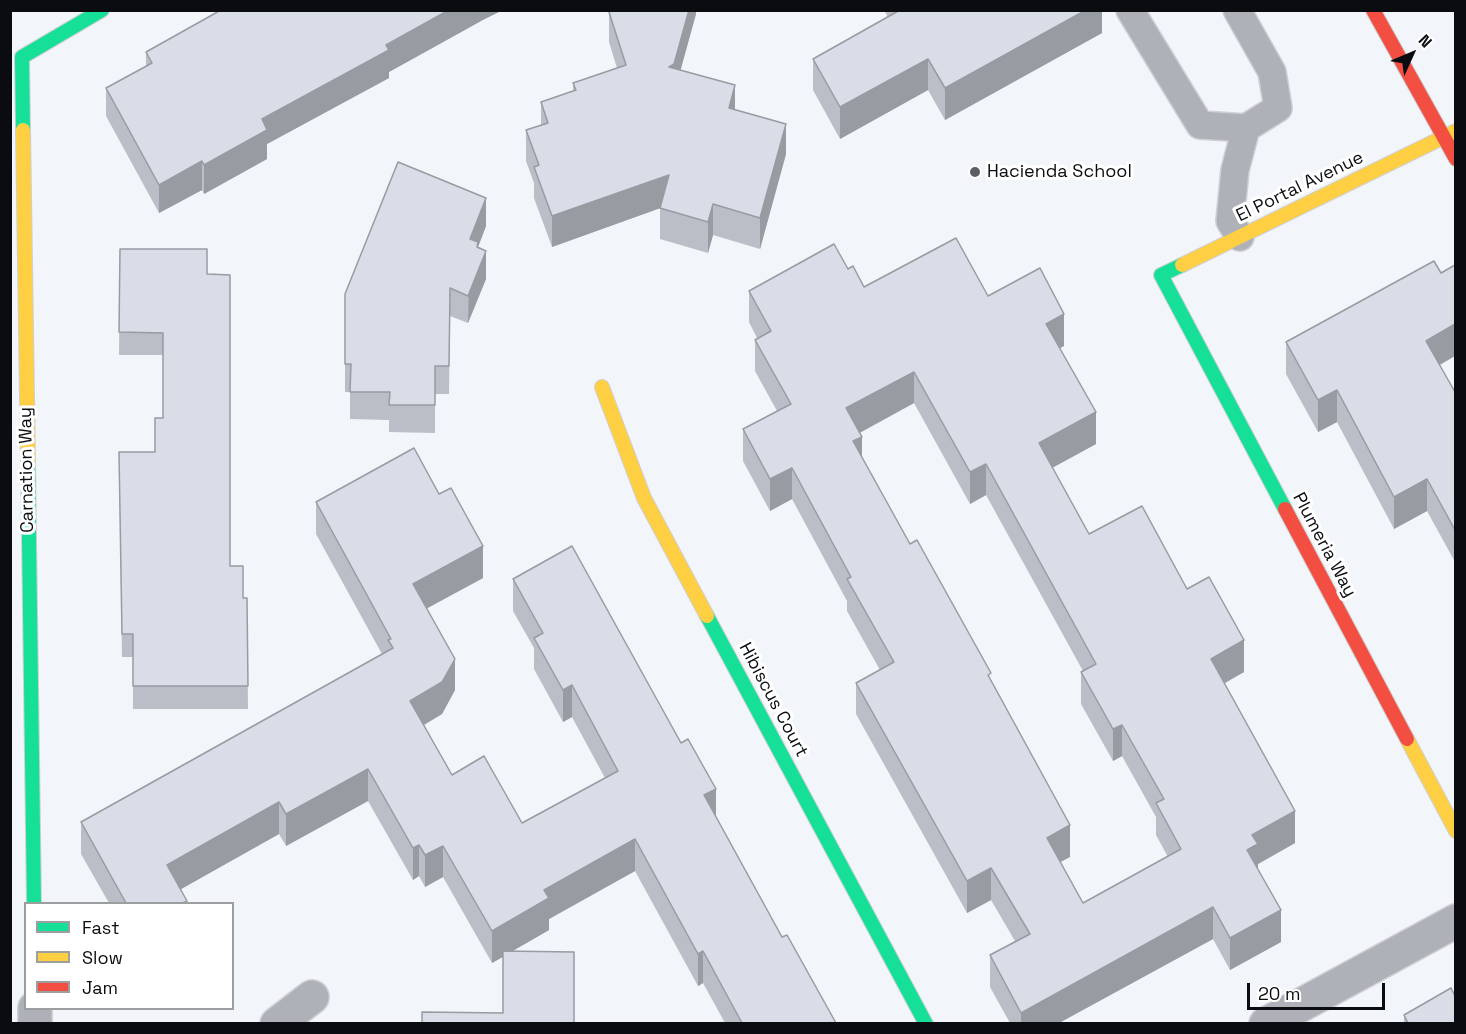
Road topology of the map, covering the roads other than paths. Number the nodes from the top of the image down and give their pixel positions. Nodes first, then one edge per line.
1 (102, 10) edge
2 (1130, 10) edge
3 (1237, 10) edge
4 (1373, 10) edge
5 (1246, 128) junction
6 (1450, 134) edge
7 (1455, 159) edge
8 (1240, 237) junction
9 (1161, 275) joint
10 (602, 387) dead end
11 (1455, 831) edge
12 (34, 902) edge
13 (1455, 921) edge
14 (312, 997) dead end
15 (277, 1023) edge
16 (926, 1023) edge
17 (1266, 1023) edge

1 - 12 street, Carnation Way
2 - 5 lane
3 - 5 lane
4 - 6 street
5 - 8 lane
6 - 7 street
6 - 8 street, El Portal Avenue
8 - 9 street, El Portal Avenue
9 - 11 street, Plumeria Way
10 - 16 street, Hibiscus Court
13 - 17 street
14 - 15 street

